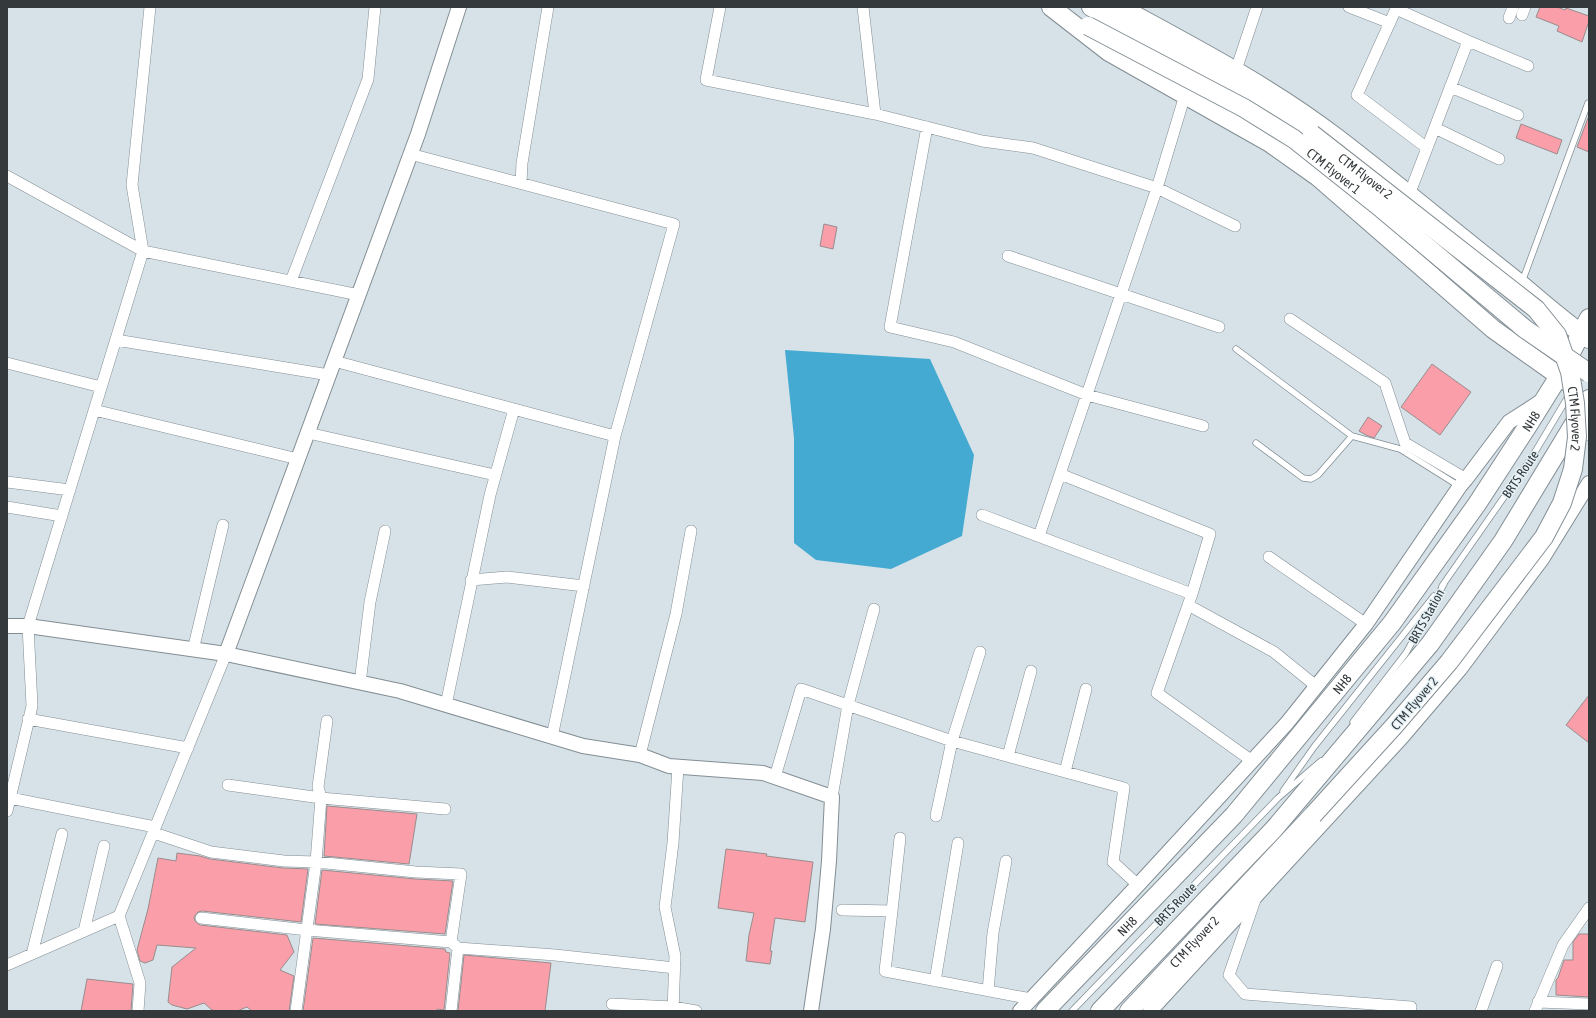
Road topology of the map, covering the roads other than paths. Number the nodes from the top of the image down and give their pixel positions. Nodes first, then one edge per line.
1 (150, 7) edge
2 (375, 7) edge
3 (459, 7) edge
4 (548, 7) edge
5 (720, 7) edge
6 (863, 7) edge
7 (1052, 7) edge
8 (1091, 7) edge
9 (1120, 7) edge
10 (1257, 7) edge
11 (1349, 7) edge
12 (1513, 7) edge
13 (1396, 8) edge
14 (1509, 18) dead end
15 (1390, 23) junction
16 (1468, 41) junction
17 (1528, 66) dead end
18 (1236, 70) junction
19 (1450, 87) junction
20 (1185, 95) junction
21 (1588, 106) edge
22 (875, 114) junction
23 (1518, 115) dead end
24 (927, 127) junction
25 (1435, 128) junction
26 (1427, 148) junction
27 (410, 154) junction
28 (1499, 159) dead end
29 (7, 176) edge
30 (520, 183) junction
31 (1157, 188) junction
32 (1409, 195) junction
33 (1235, 226) dead end
34 (143, 250) junction
35 (1008, 256) dead end
36 (291, 281) junction
37 (1521, 285) junction
38 (1121, 294) junction
39 (359, 295) junction
40 (1589, 318) edge
41 (1290, 319) dead end
42 (1219, 327) dead end
43 (1585, 337) edge
44 (116, 340) junction
45 (1236, 349) dead end
46 (334, 361) junction
47 (7, 363) edge
48 (329, 375) junction
49 (1559, 376) junction
50 (1583, 379) edge
51 (101, 387) junction
52 (1087, 395) junction
53 (1545, 399) junction
54 (1586, 405) edge
55 (514, 409) junction
56 (94, 410) junction
57 (1203, 426) dead end
58 (308, 433) junction
59 (1589, 434) edge
60 (615, 436) junction
61 (1352, 436) junction
62 (1256, 443) dead end
63 (298, 459) junction
64 (1060, 474) junction
65 (495, 475) junction
66 (7, 482) edge
67 (1463, 483) junction
68 (1589, 483) edge
69 (70, 490) junction
70 (7, 507) edge
71 (982, 515) dead end
72 (62, 516) junction
73 (223, 525) dead end
74 (691, 531) dead end
75 (385, 532) dead end
76 (1039, 536) junction
77 (1269, 557) dead end
78 (471, 580) junction
79 (1444, 584) junction
80 (584, 586) junction
81 (1192, 594) junction
82 (1188, 605) junction
83 (874, 610) dead end
84 (1366, 624) junction
85 (7, 626) edge
86 (28, 626) junction
87 (193, 650) junction
88 (980, 652) dead end
89 (226, 654) junction
90 (1031, 671) dead end
91 (360, 683) junction
92 (1316, 686) junction
93 (1086, 689) dead end
94 (446, 705) junction
95 (848, 705) junction
96 (28, 719) junction
97 (327, 721) dead end
98 (1350, 725) dead end
99 (552, 737) junction
100 (952, 741) junction
101 (188, 748) junction
102 (640, 755) junction
103 (1327, 755) dead end
104 (1008, 756) junction
105 (1252, 761) junction
106 (678, 767) junction
107 (1065, 772) junction
108 (775, 777) junction
109 (228, 785) dead end
110 (832, 797) junction
111 (10, 798) junction
112 (321, 798) junction
113 (1278, 798) junction
114 (1213, 804) junction
115 (445, 809) dead end
116 (7, 810) edge
117 (936, 816) dead end
118 (1230, 820) junction
119 (154, 830) junction
120 (62, 834) dead end
121 (900, 838) dead end
122 (958, 843) dead end
123 (104, 846) dead end
124 (1006, 861) dead end
125 (316, 862) junction
126 (1138, 885) junction
127 (1256, 895) junction
128 (1589, 908) edge
129 (842, 910) dead end
130 (892, 911) junction
131 (119, 916) junction
132 (201, 918) dead end
133 (307, 930) junction
134 (84, 931) junction
135 (455, 945) junction
136 (32, 954) junction
137 (7, 965) edge
138 (1497, 966) dead end
139 (675, 968) junction
140 (935, 980) junction
141 (988, 990) junction
142 (1031, 999) junction
143 (612, 1004) dead end
144 (1589, 1004) edge
145 (1411, 1007) dead end
146 (1537, 1007) edge
147 (673, 1009) edge
148 (138, 1011) edge
149 (296, 1011) edge
150 (451, 1011) edge
151 (696, 1011) edge
152 (811, 1011) edge
153 (1020, 1011) edge
154 (1045, 1011) edge
155 (1072, 1011) edge
156 (1100, 1011) edge
157 (1129, 1011) edge
158 (1150, 1011) edge
159 (1481, 1011) edge

1 - 34 street
2 - 36 street
3 - 27 street
4 - 30 street
5 - 22 street
6 - 22 street
7 - 20 main road
7 - 50 main road, CTM Flyover 1, bridge
8 - 157 main road, CTM Flyover 2, bridge
9 - 18 main road
10 - 18 street
11 - 15 street
12 - 14 street
13 - 15 street
13 - 16 street
15 - 26 street
16 - 17 street
16 - 19 street
18 - 32 main road
19 - 23 street
19 - 25 street
20 - 31 street
20 - 49 main road
21 - 37 lane
22 - 24 street
24 - 31 street
24 - 52 street
25 - 26 street
25 - 28 street
26 - 32 street
27 - 30 street
27 - 39 street
29 - 34 street
30 - 60 street
31 - 33 street
31 - 38 street
32 - 37 main road
34 - 36 street
34 - 44 street
35 - 38 street
36 - 39 street
37 - 43 main road
38 - 42 street
38 - 52 street
39 - 46 street
40 - 43 main road, NH8
41 - 67 street
43 - 49 main road, NH8
44 - 48 street
44 - 51 street
45 - 61 lane
46 - 48 street
46 - 55 street
47 - 51 street
48 - 58 street
49 - 50 main road
49 - 53 main road, NH8
50 - 79 lane, BRTS Route
51 - 56 street
52 - 57 street
52 - 64 street
53 - 67 street
53 - 118 main road, NH8
54 - 59 street
54 - 156 main road
55 - 60 street
55 - 65 street
56 - 63 street
56 - 69 street
58 - 63 street
58 - 65 street
60 - 80 street
61 - 62 lane
61 - 67 lane
63 - 89 street
64 - 76 street
64 - 81 street
65 - 78 street
66 - 69 street
67 - 84 street
68 - 127 street
69 - 72 street
70 - 72 street
71 - 76 street
72 - 86 street
73 - 87 street
74 - 102 street
75 - 91 street
76 - 81 street
77 - 84 street
78 - 80 street
78 - 94 street
79 - 98 lane, BRTS Station
79 - 113 lane, BRTS Station
80 - 99 street
81 - 82 street
82 - 92 street
82 - 105 street
83 - 95 street
84 - 92 street
85 - 86 street
86 - 87 street
86 - 96 street
87 - 89 street
88 - 100 street
89 - 91 street
89 - 101 street
90 - 104 street
91 - 94 street
92 - 105 street
93 - 107 street
94 - 99 street
95 - 100 street
95 - 108 street
95 - 110 street
96 - 101 street
96 - 111 street
97 - 112 street
99 - 102 street
100 - 104 street
100 - 117 street
101 - 119 street
102 - 106 street
103 - 113 lane
104 - 107 street
105 - 114 street
106 - 108 street
106 - 139 street
107 - 126 street
108 - 110 street
109 - 112 street
110 - 152 street
111 - 116 street
111 - 119 street
112 - 115 street
112 - 125 street
113 - 155 lane, BRTS Route
114 - 118 street
114 - 126 street
118 - 154 main road, NH8
119 - 125 street
119 - 131 street
120 - 136 street
121 - 130 street
122 - 140 street
123 - 134 street
124 - 141 street
125 - 133 street
125 - 135 street
126 - 142 street
127 - 145 street
127 - 158 street
128 - 146 street
129 - 130 street
130 - 140 street
131 - 134 street
131 - 148 street
132 - 133 street
133 - 135 street
133 - 149 street
134 - 136 street
135 - 139 street
135 - 150 street
136 - 137 street
138 - 159 street
139 - 147 street
140 - 141 street
141 - 142 street
142 - 153 street
143 - 147 street
144 - 146 street
147 - 151 street

